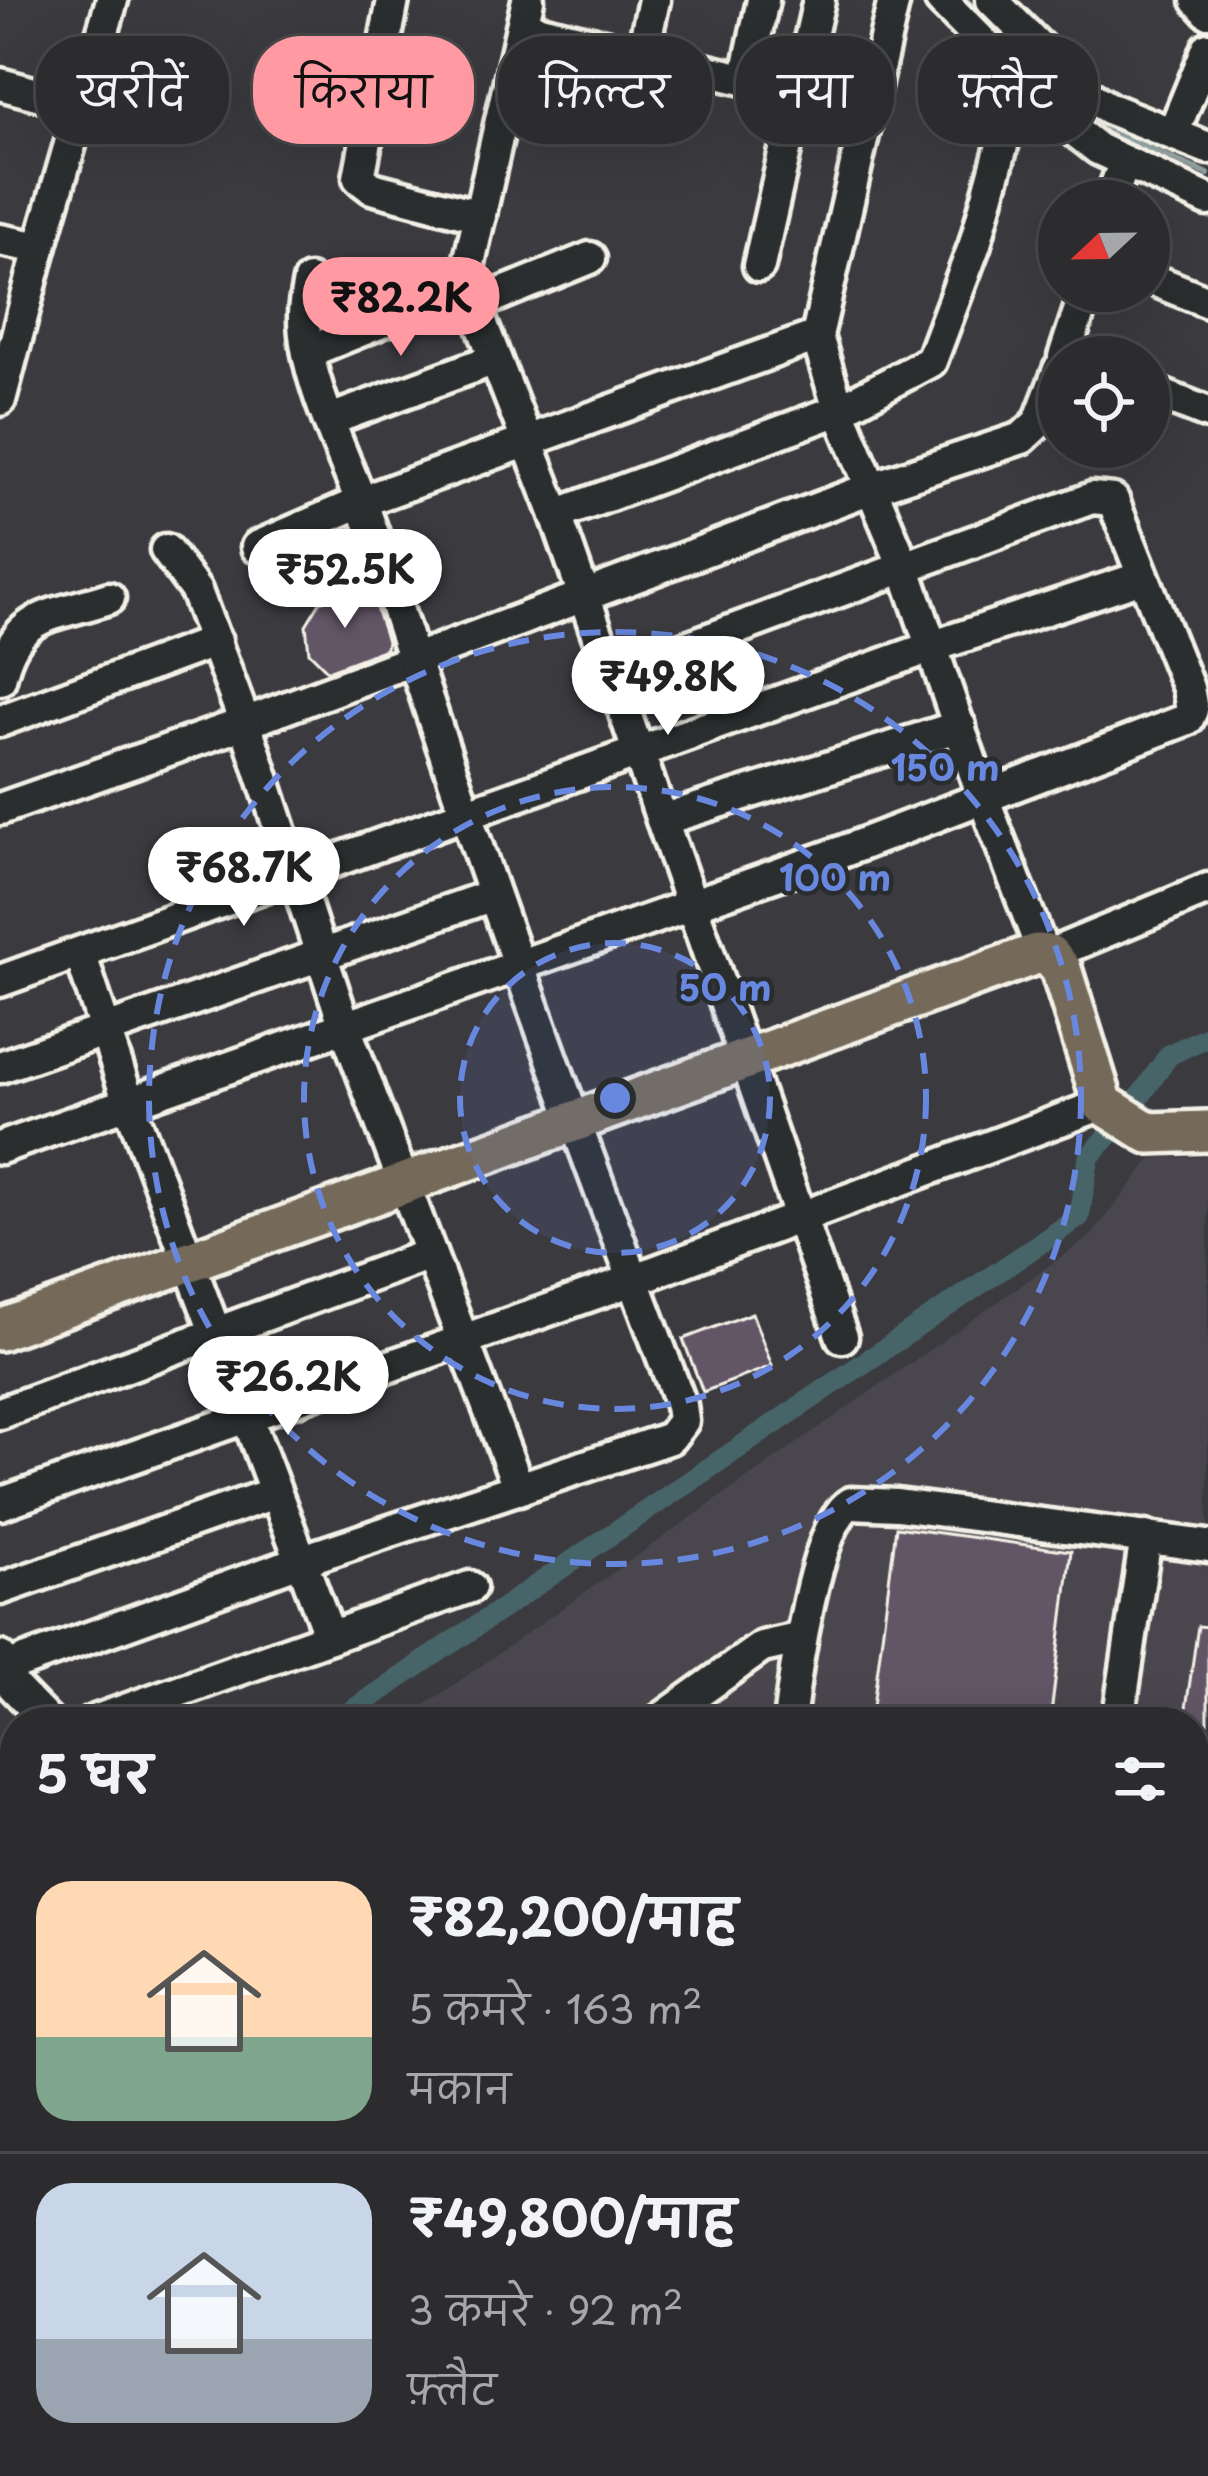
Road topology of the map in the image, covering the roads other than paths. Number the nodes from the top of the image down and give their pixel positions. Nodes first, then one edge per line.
1 (112, 0) edge
2 (393, 0) edge
3 (654, 0) edge
4 (763, 0) edge
5 (819, 0) edge
6 (894, 0) edge
7 (941, 0) edge
8 (992, 0) edge
9 (1196, 0) edge
10 (1208, 12) edge
11 (526, 14) edge
12 (102, 36) edge
13 (588, 36) edge
14 (646, 36) edge
15 (755, 36) edge
16 (811, 36) edge
17 (885, 36) edge
18 (977, 36) edge
19 (1019, 36) edge
20 (1208, 48) edge
21 (0, 84) edge
22 (36, 94) edge
23 (1098, 109) edge
24 (1173, 133) junction
25 (1098, 135) edge
26 (71, 144) edge
27 (787, 144) edge
28 (860, 144) edge
29 (1002, 144) edge
30 (1208, 148) edge
31 (1124, 164) junction
32 (1118, 180) edge
33 (1208, 200) edge
34 (480, 216) junction
35 (0, 240) edge
36 (40, 248) junction
37 (590, 258) dead end
38 (759, 266) dead end
39 (309, 280) dead end
40 (1170, 287) edge
41 (469, 293) junction
42 (1208, 302) edge
43 (817, 336) junction
44 (308, 352) junction
45 (495, 359) junction
46 (5, 364) edge
47 (1170, 398) edge
48 (0, 400) edge
49 (839, 410) junction
50 (1208, 413) edge
51 (330, 420) junction
52 (1038, 423) edge
53 (527, 440) junction
54 (874, 487) junction
55 (363, 501) junction
56 (556, 515) junction
57 (256, 547) dead end
58 (166, 550) dead end
59 (905, 569) junction
60 (1142, 577) junction
61 (583, 595) junction
62 (109, 598) dead end
63 (216, 641) junction
64 (934, 646) junction
65 (413, 659) junction
66 (611, 675) junction
67 (0, 679) edge
68 (0, 721) edge
69 (245, 723) junction
70 (961, 726) junction
71 (639, 754) junction
72 (984, 800) junction
73 (0, 809) edge
74 (465, 812) junction
75 (662, 820) junction
76 (296, 875) junction
77 (1208, 889) edge
78 (494, 895) junction
79 (691, 904) junction
80 (80, 953) junction
81 (321, 953) junction
82 (1046, 954) junction
83 (518, 963) junction
84 (0, 981) edge
85 (345, 1027) junction
86 (105, 1030) junction
87 (743, 1060) junction
88 (0, 1066) edge
89 (129, 1103) junction
90 (1103, 1104) junction
91 (577, 1121) junction
92 (1208, 1131) edge
93 (0, 1148) edge
94 (404, 1183) junction
95 (800, 1218) junction
96 (430, 1254) junction
97 (188, 1262) junction
98 (633, 1280) junction
99 (0, 1330) edge
100 (214, 1334) junction
101 (842, 1337) dead end
102 (461, 1341) junction
103 (0, 1413) edge
104 (245, 1418) junction
105 (519, 1489) junction
106 (274, 1493) junction
107 (0, 1504) edge
108 (1146, 1537) junction
109 (1208, 1546) edge
110 (300, 1561) junction
111 (470, 1587) dead end
112 (0, 1588) edge
113 (330, 1637) junction
114 (798, 1639) junction
115 (1, 1665) edge
116 (31, 1707) edge
117 (134, 1707) edge
118 (677, 1707) edge
119 (790, 1707) edge
120 (1120, 1707) edge

1 - 12 street
2 - 34 street
3 - 14 street
4 - 15 street
5 - 16 street
6 - 17 street
7 - 18 street
8 - 19 street
9 - 10 street
11 - 13 street
11 - 34 street
20 - 24 street
21 - 22 street
23 - 24 street
24 - 30 street
25 - 31 street
26 - 36 street
27 - 38 street
28 - 43 street
29 - 49 street
31 - 32 street
31 - 33 street
34 - 41 street
35 - 36 street
36 - 46 street
37 - 41 street
39 - 44 street
40 - 42 street
41 - 44 street
41 - 45 street
43 - 49 street
43 - 53 street
44 - 51 street
45 - 51 street
45 - 53 street
46 - 48 street
47 - 50 street
49 - 54 street
49 - 56 street
51 - 55 street
52 - 54 street
53 - 55 street
53 - 56 street
54 - 59 street
54 - 61 street
55 - 57 street
55 - 65 street
56 - 61 street
58 - 63 street
59 - 60 street
59 - 64 street
59 - 66 street
60 - 64 street
60 - 72 street
61 - 65 street
61 - 66 street
62 - 67 street
63 - 68 street
63 - 69 street
64 - 70 street
64 - 71 street
65 - 69 street
65 - 74 street
66 - 71 street
69 - 73 street
69 - 76 street
70 - 72 street
70 - 75 street
71 - 74 street
71 - 75 street
72 - 79 street
72 - 82 street
74 - 76 street
74 - 78 street
75 - 79 street
76 - 80 street
76 - 81 street
77 - 82 street
78 - 81 street
78 - 83 street
79 - 83 street
79 - 87 street
80 - 84 street
80 - 86 street
81 - 85 street
81 - 86 street
82 - 87 main road
82 - 90 main road
83 - 85 street
83 - 91 street
85 - 89 street
85 - 94 street
86 - 88 street
86 - 89 street
87 - 91 main road
87 - 95 street
89 - 93 street
89 - 97 street
90 - 92 main road
90 - 95 street
91 - 94 main road
91 - 98 street
94 - 96 street
94 - 97 main road
95 - 98 street
95 - 101 street
96 - 100 street
96 - 102 street
97 - 99 main road
97 - 100 street
98 - 102 street
98 - 105 street
100 - 103 street
100 - 104 street
102 - 104 street
102 - 105 street
104 - 106 street
104 - 107 street
105 - 110 street
106 - 110 street
106 - 112 street
108 - 109 street
108 - 114 street
108 - 120 street
110 - 113 street
110 - 115 street
111 - 113 street
113 - 117 street
114 - 118 street
114 - 119 street
115 - 116 street

